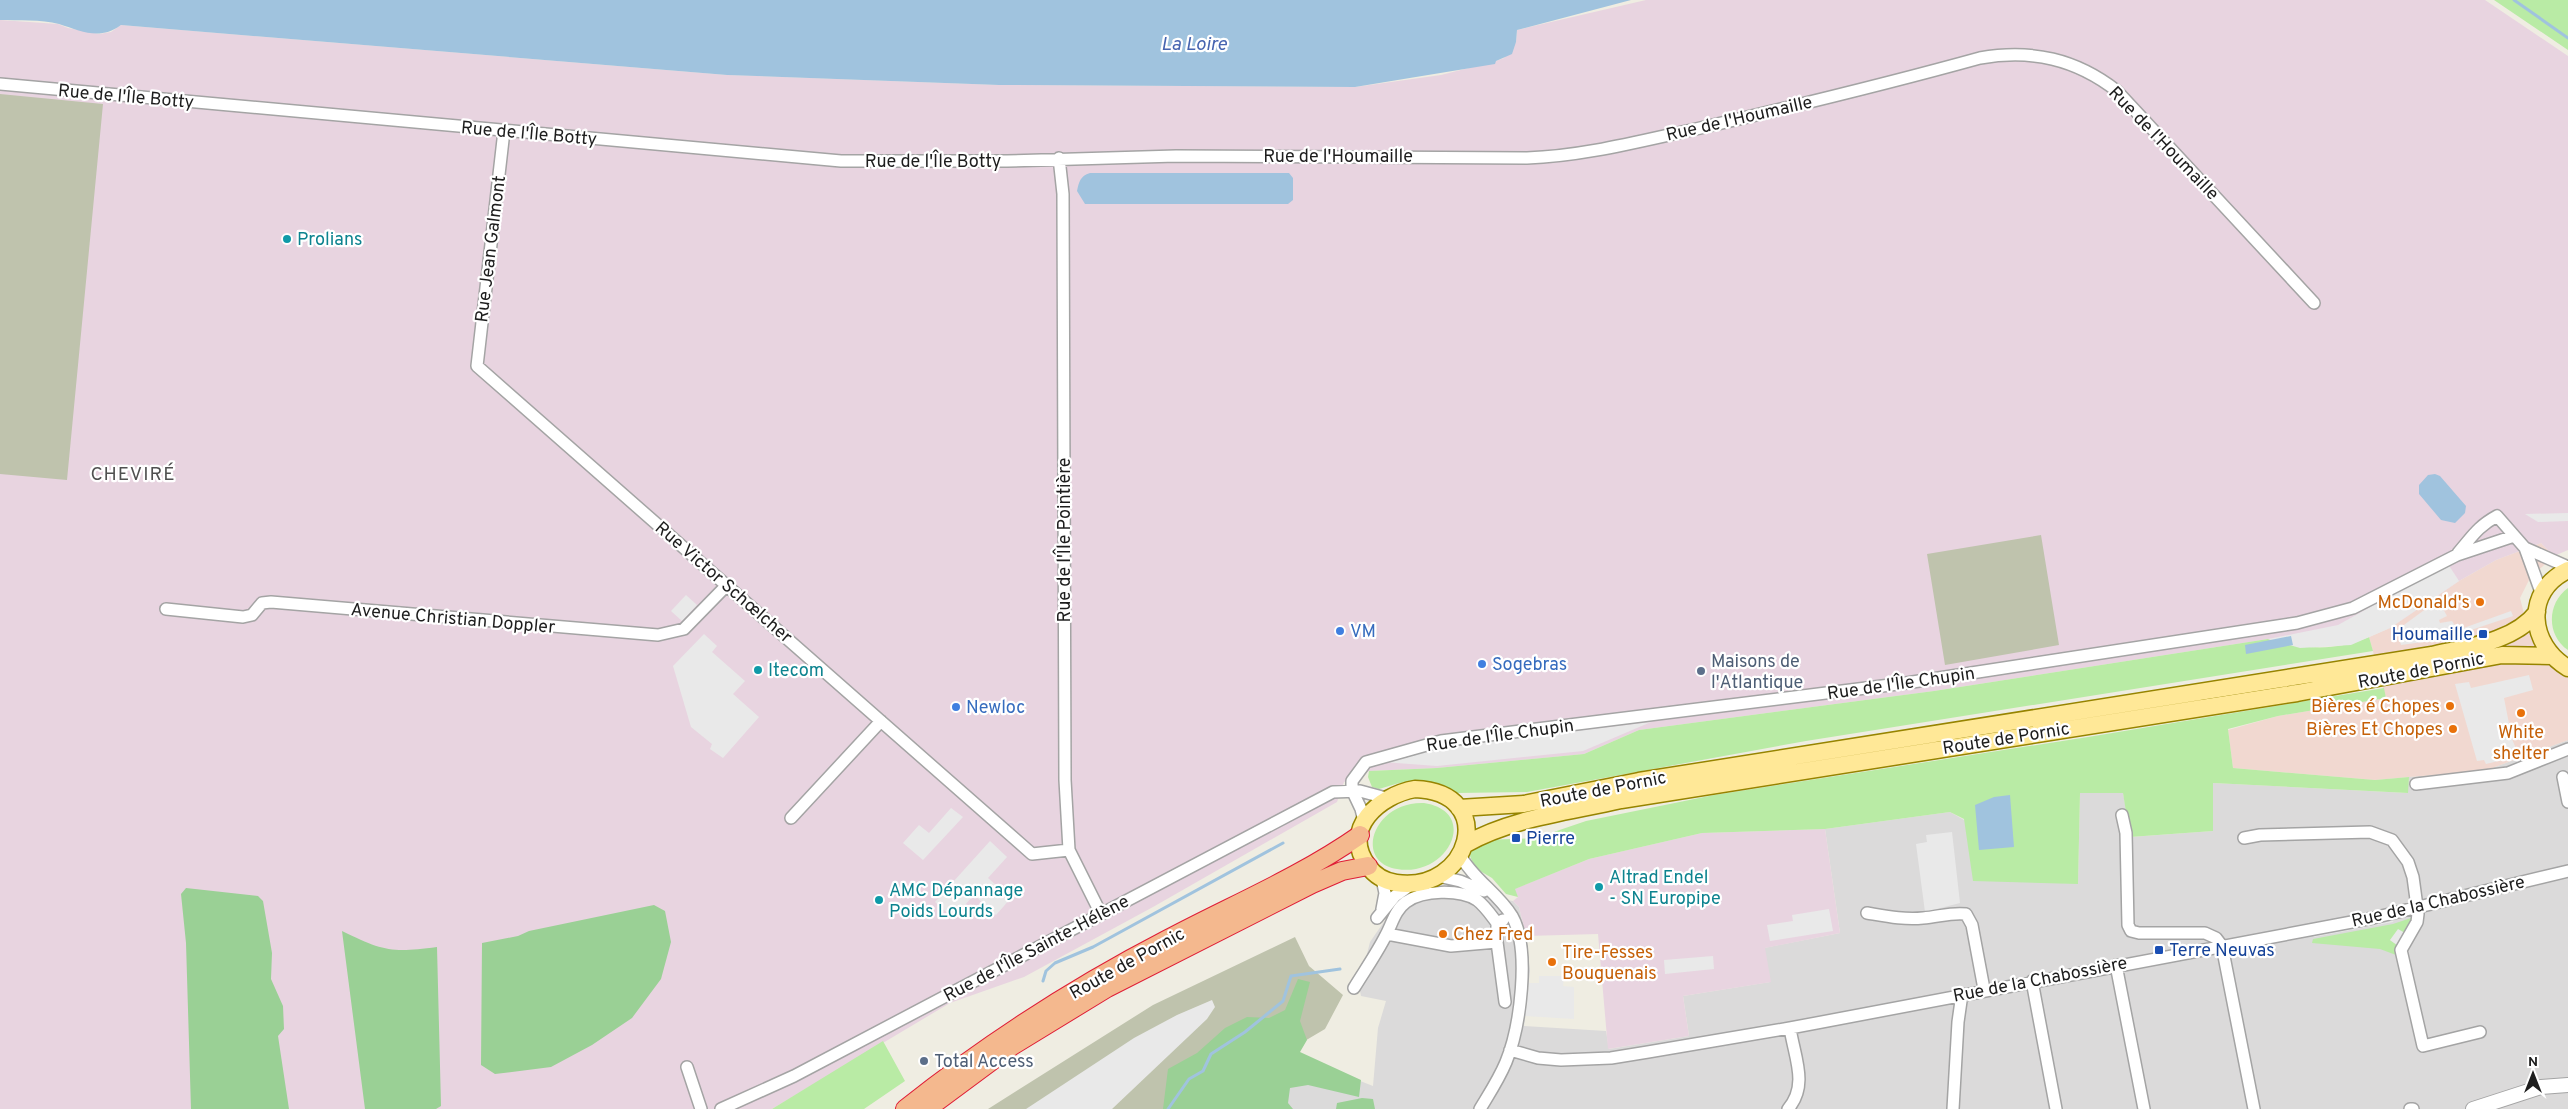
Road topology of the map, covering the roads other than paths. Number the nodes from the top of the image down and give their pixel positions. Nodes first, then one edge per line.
1 (0, 84) edge
2 (504, 131) junction
3 (1059, 158) junction
4 (2314, 303) dead end
5 (477, 366) joint
6 (2514, 536) junction
7 (2525, 548) junction
8 (2457, 555) junction
9 (2568, 568) edge
10 (727, 585) junction
11 (2542, 595) junction
12 (166, 609) dead end
13 (2537, 612) junction
14 (252, 615) junction
15 (248, 627) dead end
16 (570, 628) junction
17 (569, 640) dead end
18 (2552, 656) junction
19 (2568, 668) edge
20 (881, 721) junction
21 (2568, 749) edge
22 (2563, 777) dead end
23 (2416, 784) dead end
24 (1352, 790) junction
25 (1386, 798) junction
26 (2568, 802) edge
27 (1459, 808) junction
28 (2122, 815) dead end
29 (792, 818) dead end
30 (1362, 828) junction
31 (2244, 838) dead end
32 (1069, 850) junction
33 (1463, 850) junction
34 (1368, 866) junction
35 (2568, 871) edge
36 (1438, 876) junction
37 (1382, 878) junction
38 (1412, 884) junction
39 (1493, 895) junction
40 (2417, 908) junction
41 (1101, 914) junction
42 (1867, 914) dead end
43 (1512, 916) junction
44 (1497, 923) junction
45 (1387, 934) junction
46 (1497, 942) junction
47 (2222, 946) junction
48 (2116, 965) junction
49 (2032, 981) junction
50 (1354, 988) dead end
51 (1984, 990) junction
52 (1962, 994) junction
53 (1505, 1002) dead end
54 (1790, 1028) junction
55 (2480, 1032) dead end
56 (1510, 1050) junction
57 (687, 1067) dead end
58 (2568, 1085) edge
59 (701, 1109) edge
60 (721, 1109) edge
61 (905, 1109) edge
62 (927, 1109) edge
63 (1480, 1109) edge
64 (1788, 1109) edge
65 (1953, 1109) edge
66 (2056, 1109) edge
67 (2144, 1109) edge
68 (2254, 1109) edge
69 (2473, 1109) edge

1 - 2 street, Rue de l'Île Botty
2 - 3 street, Rue de l'Île Botty
2 - 5 street, Rue Jean Galmont
3 - 4 street, Rue de l'Houmaille
3 - 32 street, Rue de l'Île Pointière
5 - 10 street, Rue Victor Schœlcher
6 - 7 street
6 - 8 street, Rue de l'Île Chupin
6 - 8 street, Rue de l'Île Chupin
7 - 9 street
7 - 11 street
8 - 24 street, Rue de l'Île Chupin
9 - 11 main road
10 - 16 street, Avenue Christian Doppler
10 - 20 street, Rue Victor Schœlcher
11 - 13 main road
12 - 14 street
13 - 18 main road
13 - 27 main road, Route de Pornic
14 - 15 street
14 - 16 street, Avenue Christian Doppler
16 - 17 street
18 - 19 main road
18 - 33 main road, Route de Pornic
20 - 29 street
20 - 32 street, Rue Victor Schœlcher
21 - 23 street
22 - 26 street
24 - 25 street
24 - 30 street
24 - 41 street, Rue de l'Île Sainte-Hélène
25 - 27 main road
25 - 30 main road
27 - 33 main road
28 - 47 street
30 - 34 main road
30 - 61 highway, Route de Pornic
31 - 40 street
32 - 41 street, Rue de l'Île Pointière
33 - 36 main road
33 - 39 street
34 - 37 main road
34 - 62 highway, Route de Pornic
35 - 40 street, Rue de la Chabossière
36 - 38 main road
36 - 39 street
37 - 38 main road
37 - 38 street
39 - 43 street
40 - 47 street, Rue de la Chabossière
40 - 55 street
41 - 60 street, Rue de l'Île Sainte-Hélène
42 - 51 street
43 - 44 street
43 - 56 street
44 - 45 street
44 - 46 street
45 - 46 street
45 - 50 street
46 - 53 street
47 - 48 street, Rue de la Chabossière
47 - 68 street
48 - 49 street, Rue de la Chabossière
48 - 67 street
49 - 51 street, Rue de la Chabossière
49 - 66 street
51 - 52 street, Rue de la Chabossière
52 - 54 street, Rue de la Chabossière
52 - 65 street
54 - 56 street, Rue de la Chabossière
54 - 64 street
56 - 63 street
57 - 59 street
58 - 69 street

